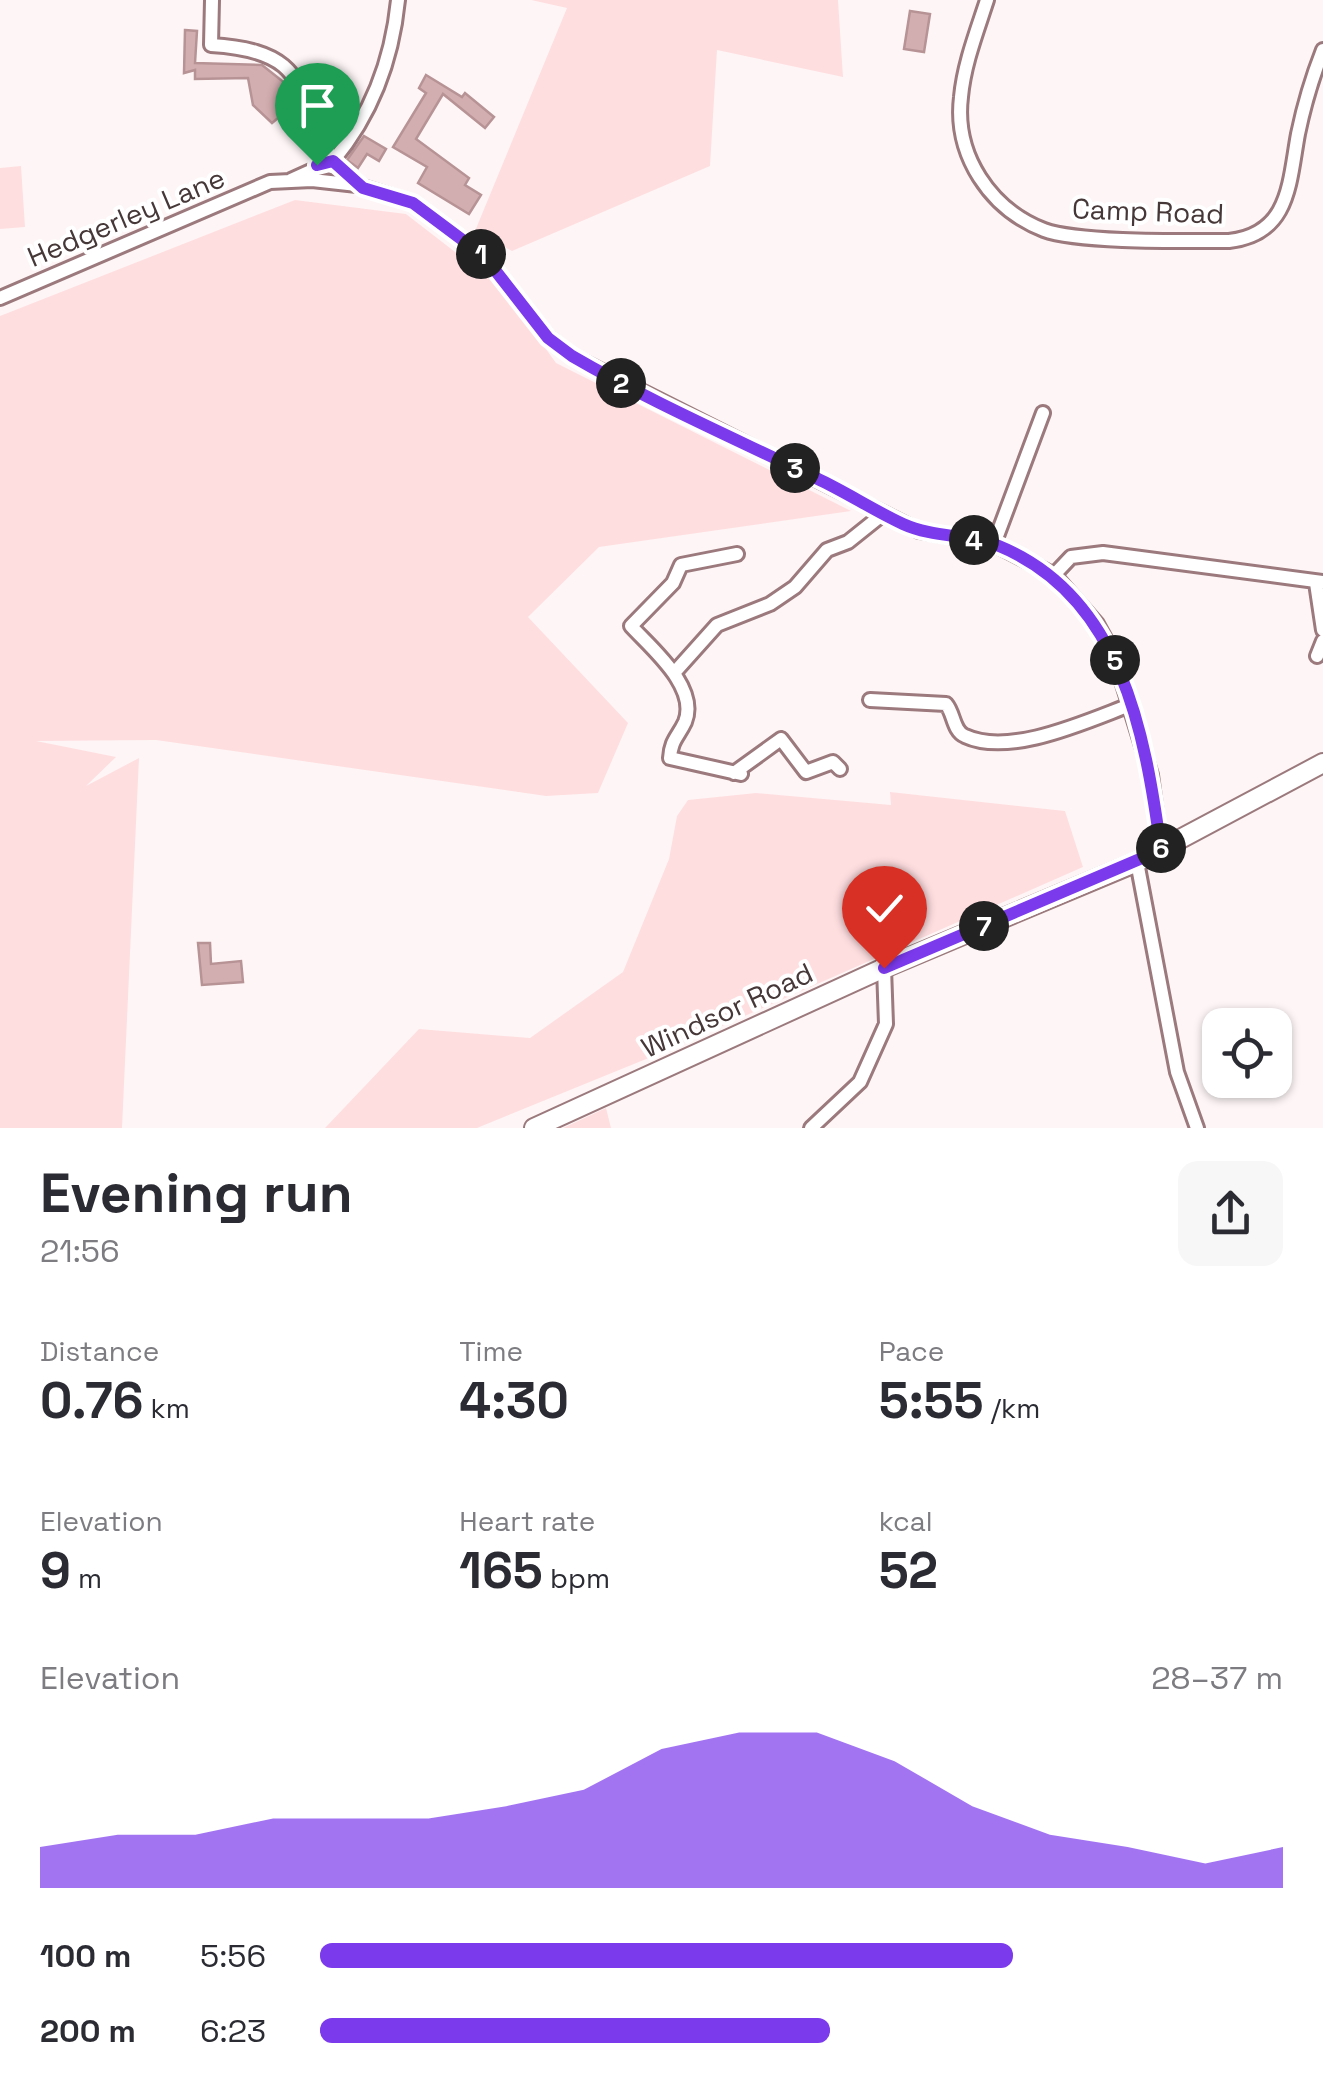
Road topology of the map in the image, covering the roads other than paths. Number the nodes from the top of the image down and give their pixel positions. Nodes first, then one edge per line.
1 (212, 0) edge
2 (398, 0) edge
3 (987, 0) edge
4 (1323, 50) edge
5 (333, 161) junction
6 (288, 181) junction
7 (363, 188) junction
8 (0, 298) edge
9 (1042, 413) dead end
10 (883, 514) junction
11 (994, 544) junction
12 (737, 554) dead end
13 (1054, 576) junction
14 (1319, 582) edge
15 (1323, 630) edge
16 (1323, 641) edge
17 (1316, 656) dead end
18 (674, 673) junction
19 (870, 700) dead end
20 (1130, 705) junction
21 (1323, 763) edge
22 (840, 769) dead end
23 (1161, 850) junction
24 (1138, 862) junction
25 (884, 968) junction
26 (534, 1128) edge
27 (811, 1128) edge
28 (1197, 1128) edge

1 - 5 street
2 - 5 street
3 - 4 street, Camp Road
5 - 6 street
5 - 7 street
6 - 7 street, Hedgerley Lane
6 - 8 street, Hedgerley Lane
7 - 10 street, Hedgerley Lane
9 - 11 street
10 - 11 street, Hedgerley Lane
10 - 18 street
11 - 13 street, Hedgerley Lane
12 - 18 street
13 - 14 street
13 - 20 street, Hedgerley Lane
14 - 15 street
16 - 17 street
18 - 22 street
19 - 20 street
20 - 23 street, Hedgerley Lane
21 - 23 main road, Windsor Road
23 - 24 main road, Windsor Road
24 - 25 main road, Windsor Road
24 - 28 street
25 - 26 main road, Windsor Road
25 - 27 street

